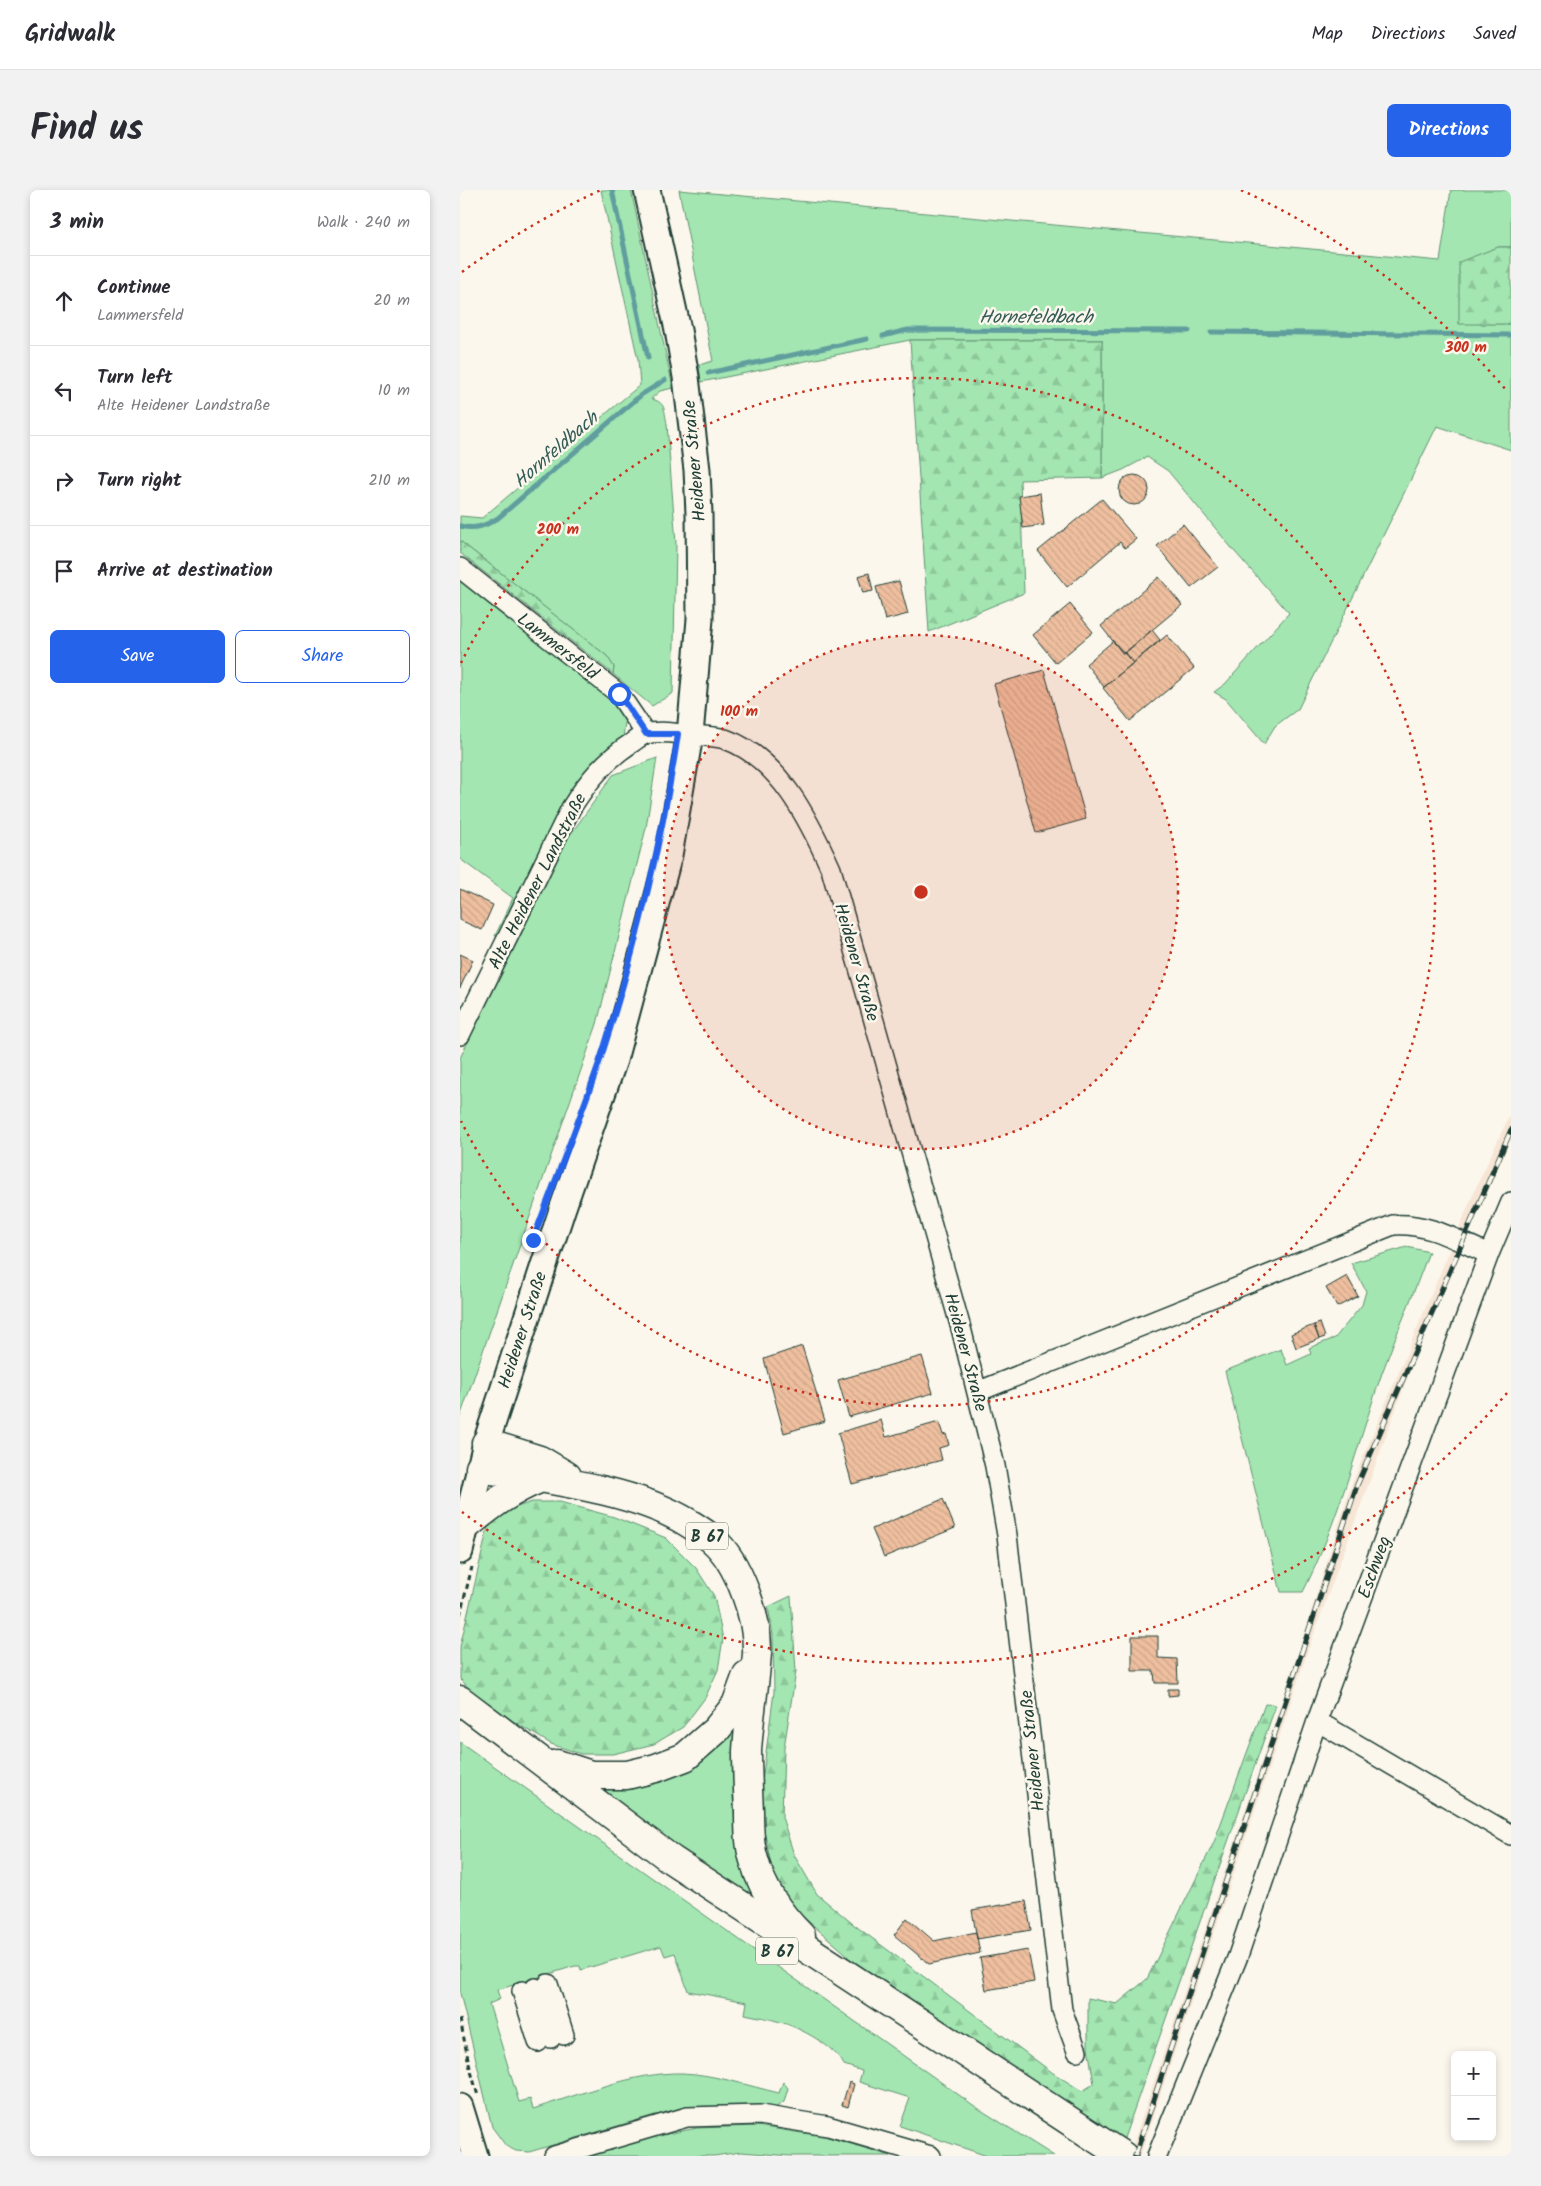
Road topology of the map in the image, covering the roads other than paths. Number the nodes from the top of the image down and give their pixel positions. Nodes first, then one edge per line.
1 (647, 190) edge
2 (460, 568) edge
3 (646, 734) junction
4 (690, 735) junction
5 (460, 1035) edge
6 (1511, 1202) edge
7 (1490, 1254) junction
8 (977, 1392) junction
9 (483, 1455) junction
10 (539, 1479) junction
11 (588, 1488) junction
12 (467, 1545) edge
13 (757, 1651) junction
14 (468, 1717) edge
15 (1317, 1721) junction
16 (1511, 1835) edge
17 (851, 1980) junction
18 (535, 1987) dead end
19 (551, 2038) dead end
20 (1077, 2051) dead end
21 (470, 2103) edge
22 (1106, 2153) edge
23 (475, 2156) edge
24 (554, 2156) edge
25 (931, 2156) edge
26 (1157, 2156) edge

1 - 4 main road, Heidener Straße
2 - 3 street, Lammersfeld
3 - 4 street
3 - 5 street, Alte Heidener Landstraße
4 - 8 street, Heidener Straße
4 - 9 main road, Heidener Straße
6 - 7 street, Eschweg
7 - 8 street
7 - 15 street, Eschweg
8 - 20 street, Heidener Straße
9 - 10 highway
9 - 11 highway
9 - 12 main road, Heidener Straße
10 - 11 highway
10 - 12 highway
11 - 13 highway, B 67
13 - 14 highway
13 - 17 highway
14 - 17 highway, B 67
14 - 22 highway, B 67
15 - 16 street
15 - 26 street, Eschweg
17 - 22 highway, B 67
18 - 19 street
21 - 23 main road
24 - 25 street

